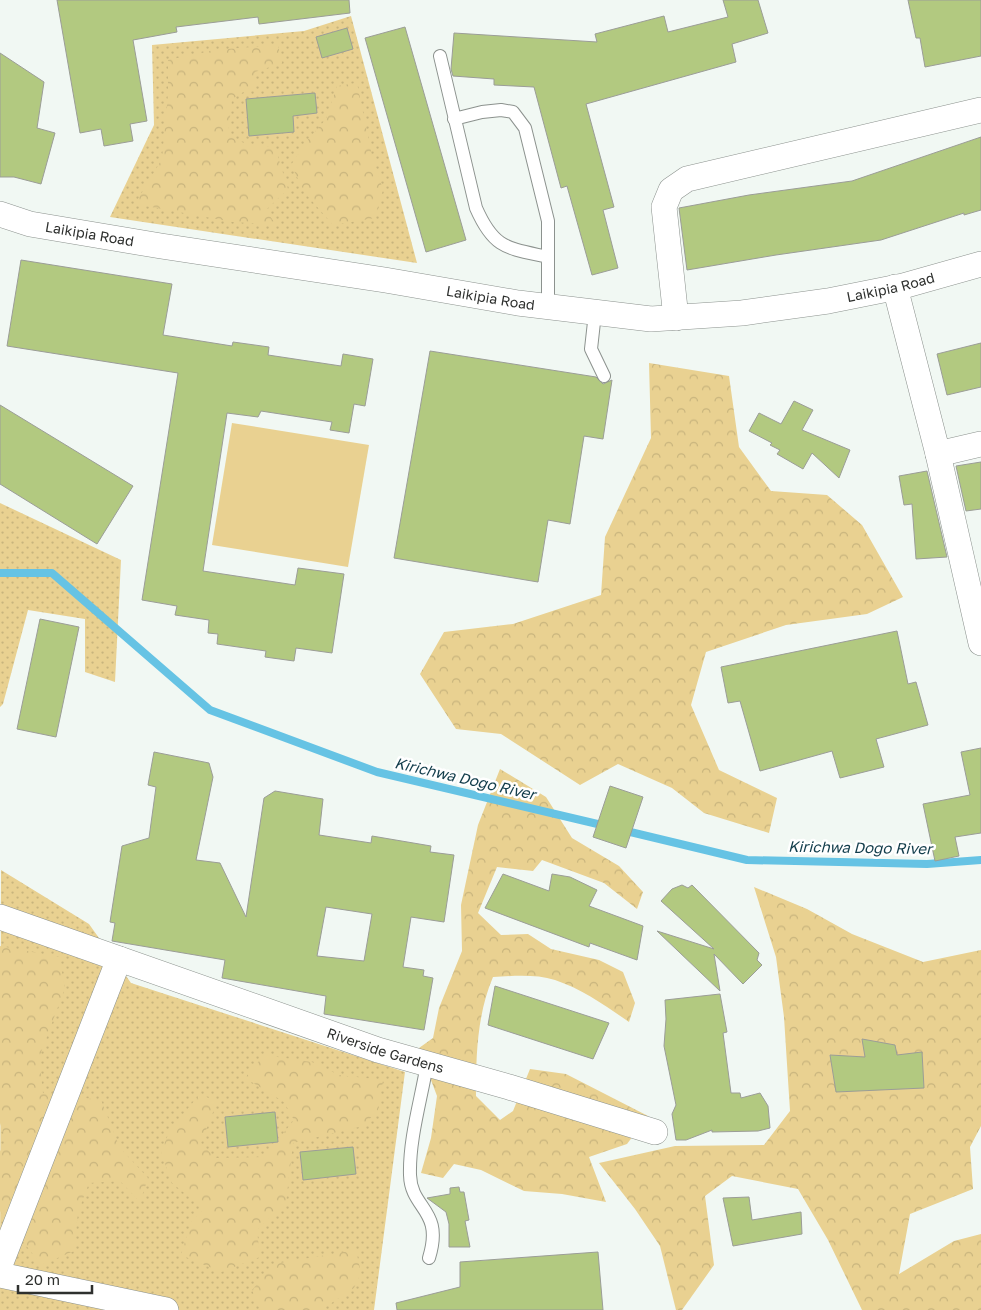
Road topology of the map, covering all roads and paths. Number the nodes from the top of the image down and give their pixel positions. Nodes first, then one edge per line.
1 (440, 56) dead end
2 (981, 110) edge
3 (454, 119) junction
4 (0, 214) edge
5 (548, 257) junction
6 (981, 264) edge
7 (895, 287) junction
8 (548, 307) junction
9 (595, 313) junction
10 (676, 318) junction
11 (604, 376) dead end
12 (981, 444) edge
13 (938, 454) junction
14 (981, 643) edge
15 (0, 917) edge
16 (119, 959) junction
17 (427, 1064) junction
18 (655, 1132) dead end
19 (430, 1258) dead end
20 (0, 1265) edge
21 (0, 1275) edge
22 (166, 1310) edge

1 - 3 lane
2 - 10 street
3 - 5 lane
3 - 5 lane
4 - 8 street, Laikipia Road
5 - 8 lane
6 - 7 street, Laikipia Road
7 - 10 street, Laikipia Road
7 - 13 street
8 - 9 street, Laikipia Road
9 - 10 street, Laikipia Road
9 - 11 lane
12 - 13 street
13 - 14 street
15 - 16 street, Riverside Gardens
16 - 17 street, Riverside Gardens
16 - 20 street
17 - 18 street, Riverside Gardens
17 - 19 lane
21 - 22 street

